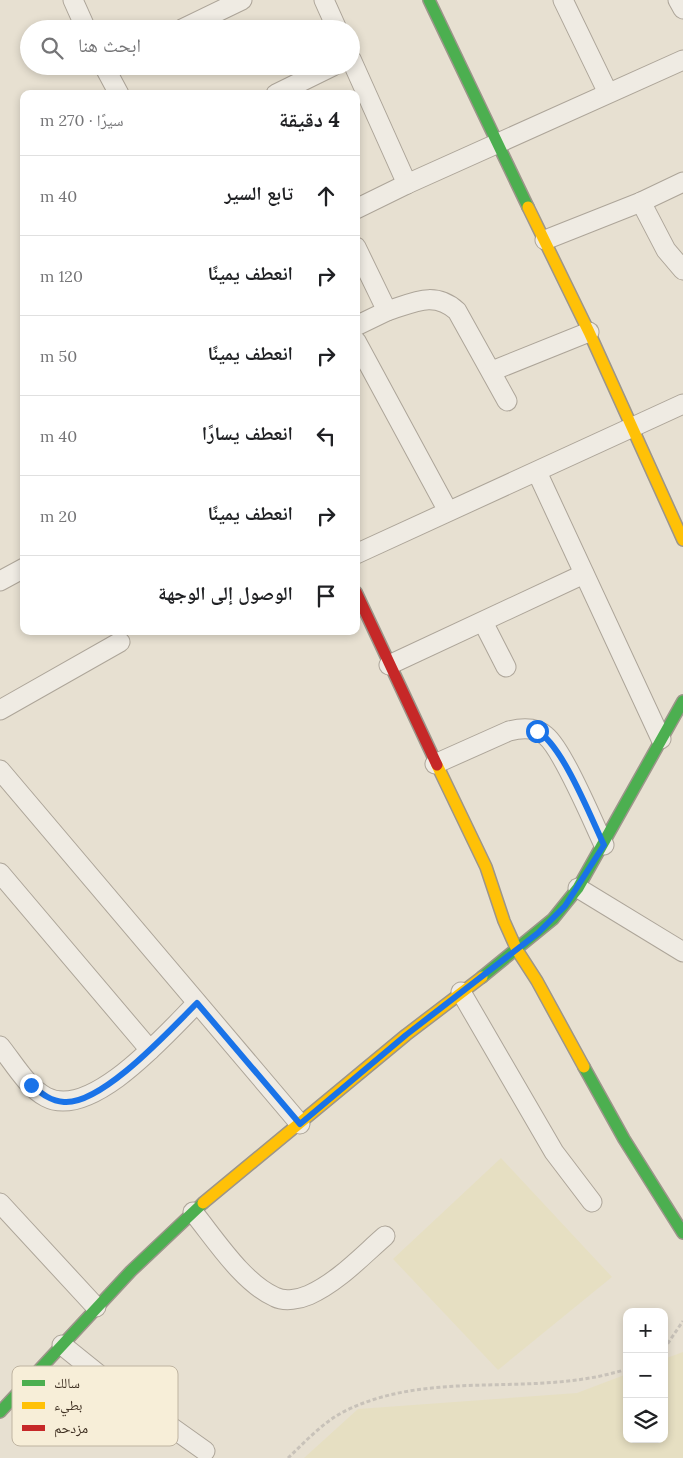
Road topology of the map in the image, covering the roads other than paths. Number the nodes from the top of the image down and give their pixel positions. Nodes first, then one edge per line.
1 (73, 0) edge
2 (242, 0) edge
3 (324, 0) edge
4 (429, 0) edge
5 (564, 0) edge
6 (678, 0) edge
7 (683, 9) edge
8 (82, 20) edge
9 (201, 20) edge
10 (334, 20) edge
11 (683, 60) edge
12 (109, 75) edge
13 (315, 75) edge
14 (359, 75) edge
15 (117, 90) edge
16 (284, 90) edge
17 (608, 93) junction
18 (497, 144) junction
19 (683, 182) edge
20 (407, 184) junction
21 (641, 202) junction
22 (360, 207) edge
23 (545, 240) junction
24 (360, 255) edge
25 (683, 270) edge
26 (387, 311) junction
27 (360, 324) edge
28 (589, 332) junction
29 (360, 348) edge
30 (492, 371) junction
31 (507, 401) dead end
32 (683, 404) edge
33 (633, 426) junction
34 (537, 472) junction
35 (448, 512) junction
36 (683, 540) edge
37 (360, 552) edge
38 (20, 570) edge
39 (584, 574) junction
40 (0, 581) edge
41 (360, 601) edge
42 (483, 622) junction
43 (120, 642) dead end
44 (389, 665) junction
45 (506, 667) dead end
46 (683, 701) edge
47 (0, 710) edge
48 (661, 739) junction
49 (435, 764) junction
50 (0, 770) edge
51 (604, 845) junction
52 (0, 873) edge
53 (578, 888) junction
54 (517, 950) junction
55 (683, 952) edge
56 (461, 992) junction
57 (197, 1003) junction
58 (0, 1046) edge
59 (150, 1050) junction
60 (300, 1124) junction
61 (592, 1202) dead end
62 (0, 1203) edge
63 (193, 1212) junction
64 (683, 1233) edge
65 (385, 1236) dead end
66 (96, 1307) junction
67 (62, 1344) junction
68 (42, 1366) edge
69 (89, 1366) edge
70 (12, 1399) edge
71 (0, 1412) edge
72 (178, 1432) edge
73 (205, 1451) dead end

1 - 8 street
2 - 9 street
3 - 10 street
4 - 18 street
5 - 17 street
6 - 7 street
11 - 17 street
12 - 15 street
13 - 16 street
14 - 20 street
17 - 18 street
18 - 20 street
18 - 23 street
19 - 21 street
20 - 22 street
21 - 23 street
21 - 25 street
23 - 28 street
24 - 26 street
26 - 27 street
26 - 30 street
28 - 30 street
28 - 33 street
29 - 35 street
30 - 31 street
32 - 33 street
33 - 34 street
33 - 36 street
34 - 35 street
34 - 39 street
35 - 37 street
38 - 40 street
39 - 42 street
39 - 48 street
41 - 44 street
42 - 44 street
42 - 45 street
43 - 47 street
44 - 49 street
46 - 48 street
48 - 51 street
49 - 51 street
49 - 54 street
50 - 57 street
51 - 53 street
52 - 59 street
53 - 54 street
53 - 55 street
54 - 56 street
54 - 64 street
56 - 60 street
56 - 61 street
57 - 59 street
57 - 60 street
58 - 59 street
60 - 63 street
62 - 66 street
63 - 65 street
63 - 66 street
66 - 67 street
67 - 68 street
67 - 69 street
70 - 71 street
72 - 73 street

